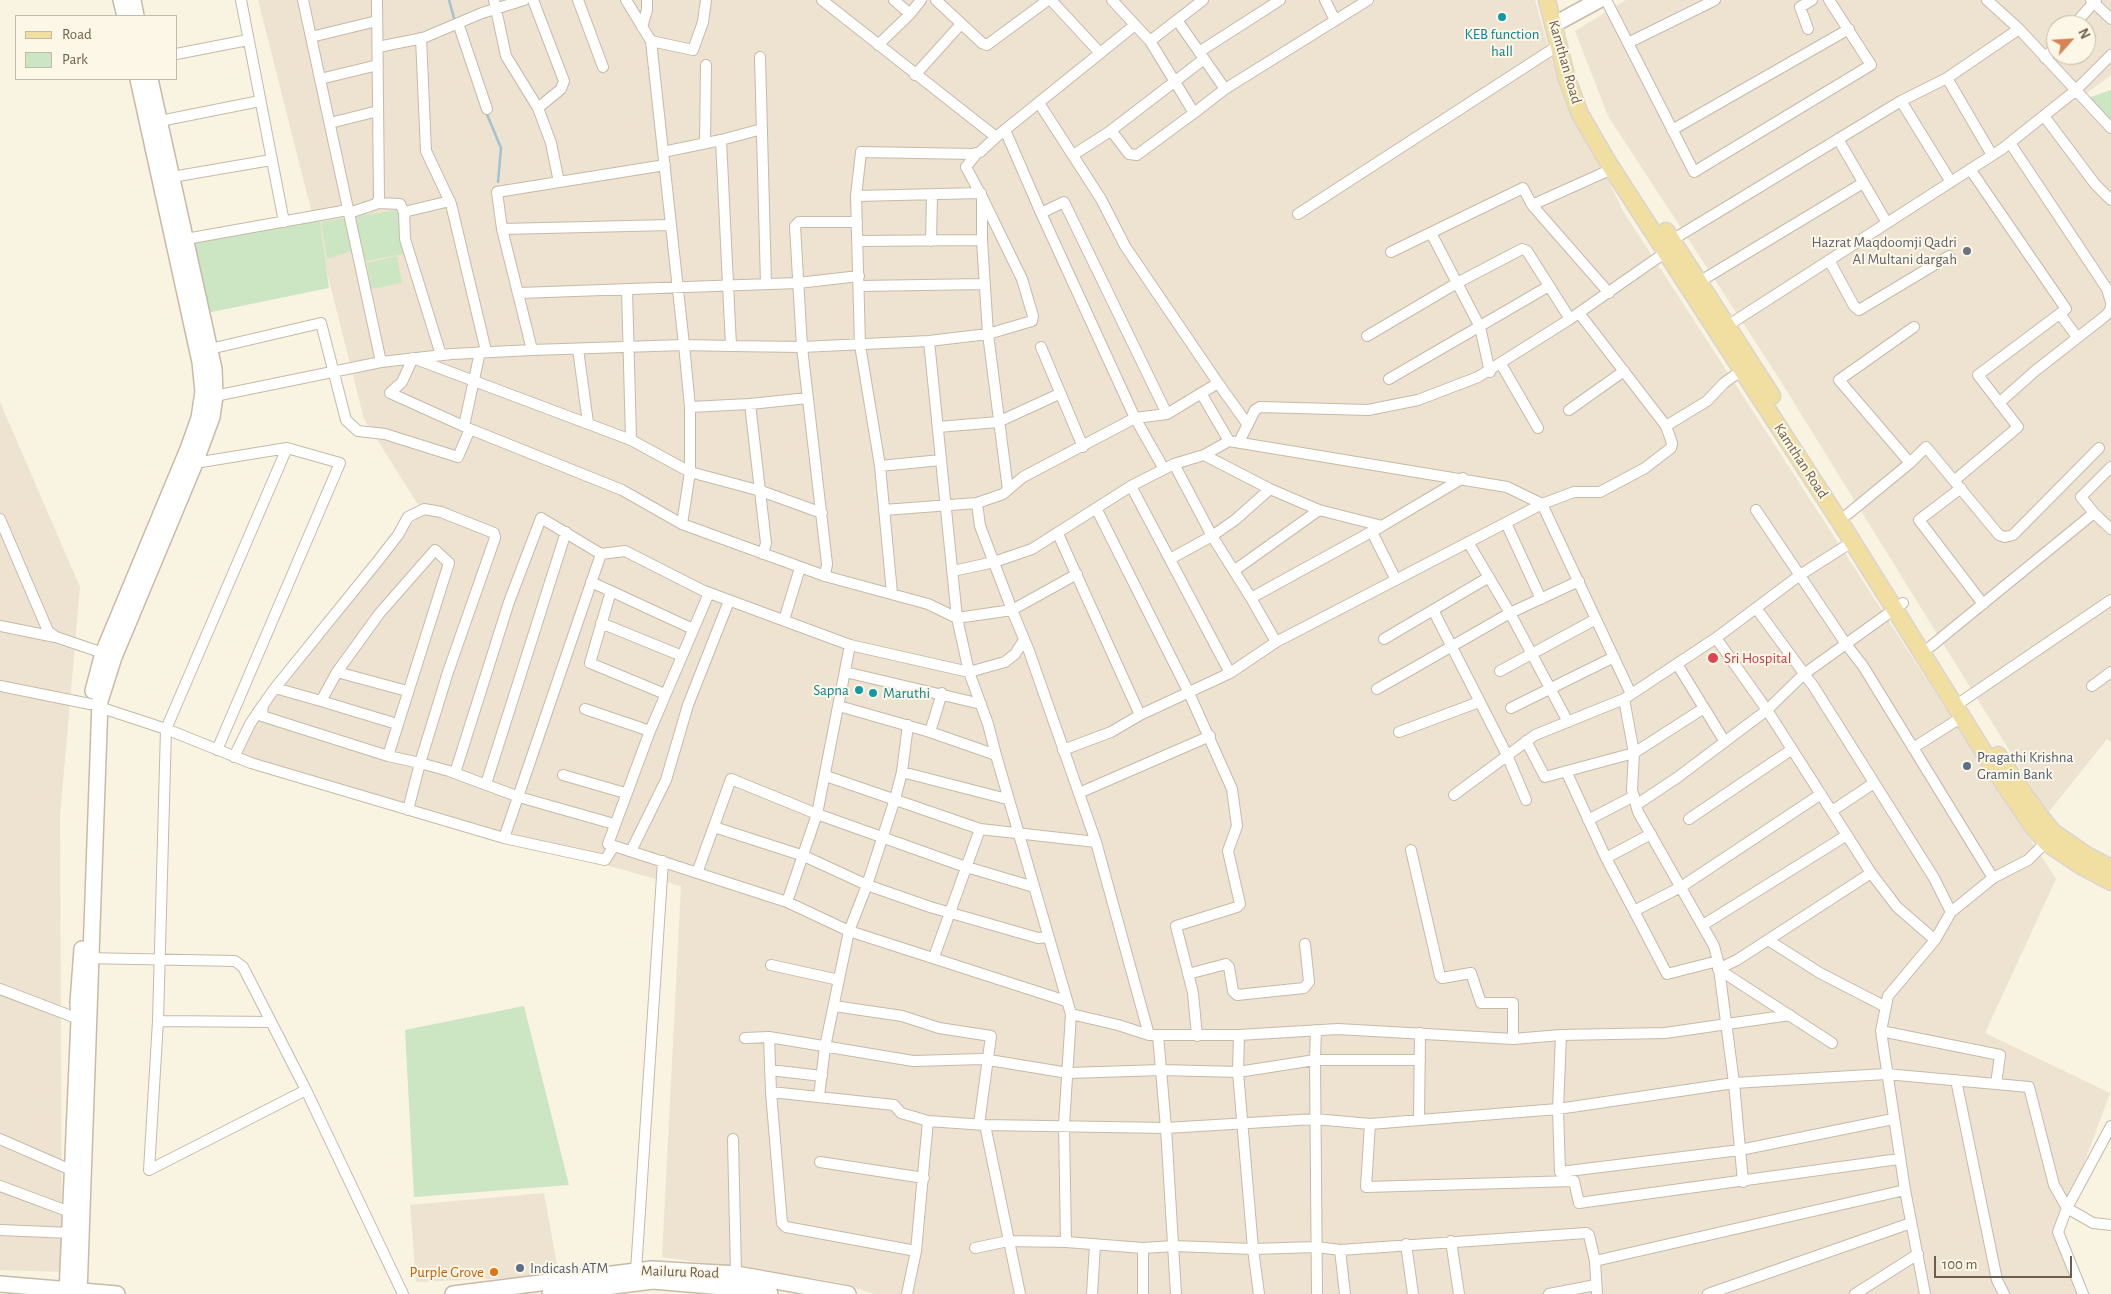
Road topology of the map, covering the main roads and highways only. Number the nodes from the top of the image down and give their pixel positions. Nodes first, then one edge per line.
1 (1547, 0) edge
2 (1558, 0) edge
3 (1558, 23) junction
4 (1674, 253) junction
5 (1746, 367) junction
6 (1899, 606) junction
7 (1960, 708) junction
8 (2050, 837) junction
9 (2111, 868) edge
10 (2111, 882) edge

1 - 3 main road, Kamthan Road
2 - 3 main road, Kamthan Road
3 - 4 main road, Kamthan Road
3 - 4 main road, Kamthan Road
4 - 5 main road, Kamthan Road
4 - 5 main road, Kamthan Road
5 - 6 main road, Kamthan Road
5 - 6 main road, Kamthan Road
6 - 7 main road, Kamthan Road
6 - 7 main road, Kamthan Road
7 - 8 main road, Kamthan Road
8 - 9 main road, Kamthan Road
8 - 10 main road, Kamthan Road

